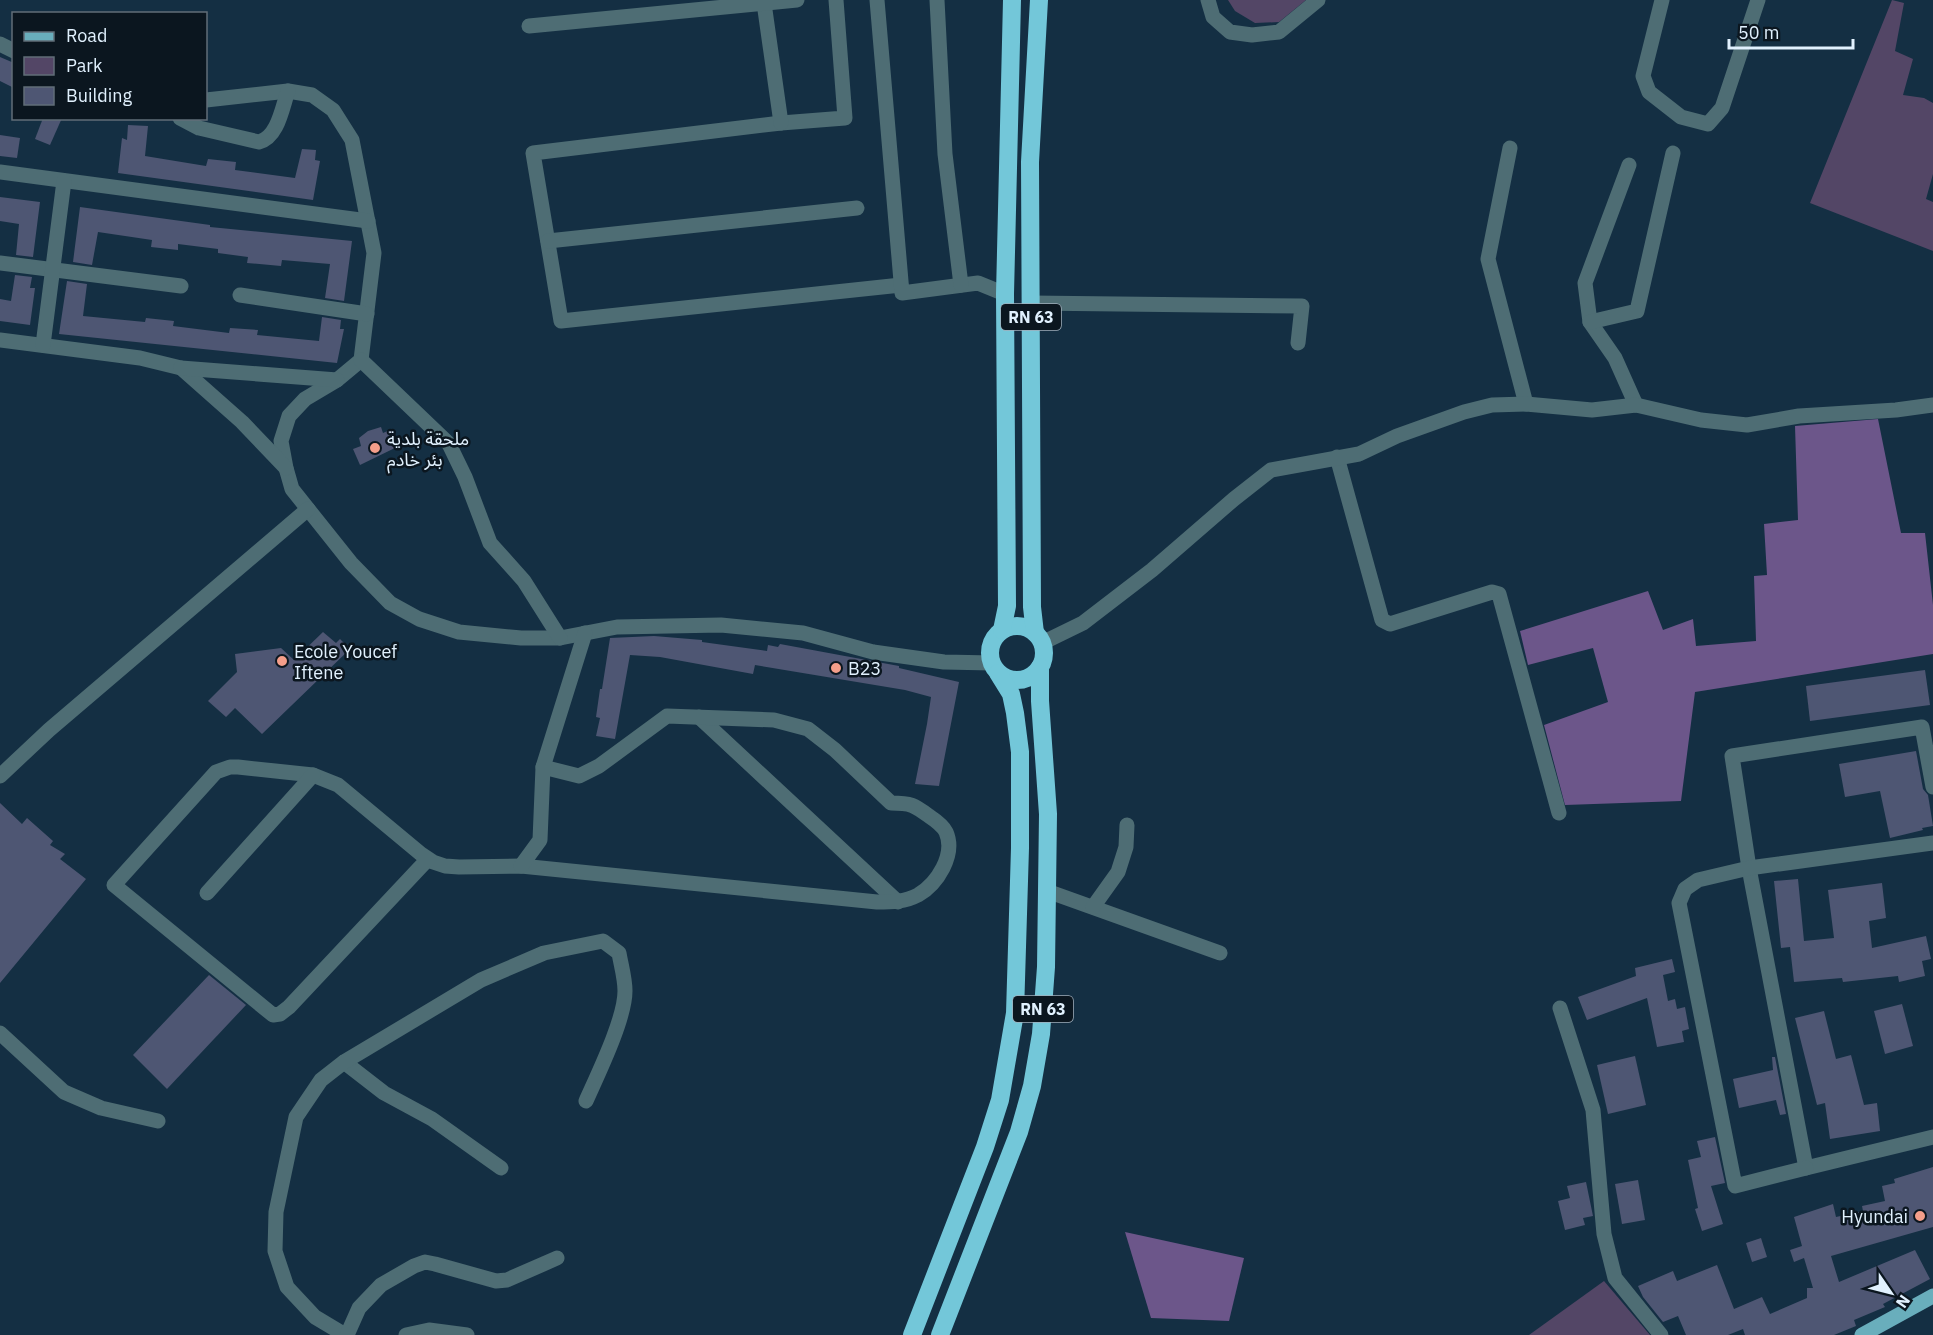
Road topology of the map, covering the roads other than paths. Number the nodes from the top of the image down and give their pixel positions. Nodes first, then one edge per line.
1 (797, 0) edge
2 (836, 0) edge
3 (877, 0) edge
4 (937, 0) edge
5 (1012, 0) edge
6 (1038, 0) edge
7 (1208, 0) edge
8 (1318, 0) edge
9 (1662, 0) edge
10 (1758, 0) edge
11 (764, 3) junction
12 (529, 26) dead end
13 (288, 92) junction
14 (207, 100) edge
15 (184, 120) edge
16 (781, 123) junction
17 (1510, 148) dead end
18 (1673, 153) dead end
19 (1629, 165) dead end
20 (0, 172) edge
21 (64, 181) junction
22 (857, 208) dead end
23 (368, 221) junction
24 (548, 241) junction
25 (0, 263) edge
26 (52, 270) junction
27 (901, 285) junction
28 (961, 285) junction
29 (180, 286) dead end
30 (1005, 294) junction
31 (240, 295) dead end
32 (1031, 303) junction
33 (367, 314) junction
34 (1590, 322) junction
35 (0, 340) edge
36 (1298, 343) dead end
37 (43, 345) junction
38 (361, 360) junction
39 (181, 368) junction
40 (337, 380) junction
41 (1526, 404) junction
42 (1636, 405) junction
43 (1933, 405) edge
44 (1337, 458) junction
45 (286, 468) junction
46 (308, 509) junction
47 (1002, 630) junction
48 (585, 633) junction
49 (560, 638) junction
50 (1039, 638) junction
51 (1040, 667) junction
52 (995, 668) junction
53 (699, 717) junction
54 (543, 767) junction
55 (313, 775) junction
56 (0, 776) edge
57 (1933, 787) edge
58 (1558, 813) dead end
59 (1127, 825) dead end
60 (1933, 843) edge
61 (428, 859) junction
62 (521, 866) junction
63 (1749, 868) junction
64 (1047, 891) junction
65 (207, 893) dead end
66 (898, 902) junction
67 (1093, 907) junction
68 (1220, 953) dead end
69 (1560, 1008) dead end
70 (0, 1033) edge
71 (344, 1062) junction
72 (586, 1101) dead end
73 (158, 1122) dead end
74 (1933, 1137) edge
75 (501, 1168) dead end
76 (1806, 1168) junction
77 (557, 1258) dead end
78 (1933, 1296) edge
79 (346, 1335) edge
80 (406, 1335) edge
81 (467, 1335) edge
82 (912, 1335) edge
83 (940, 1335) edge
84 (1660, 1335) edge
85 (1862, 1335) edge

1 - 11 street
2 - 16 street
3 - 27 street
4 - 28 street
5 - 30 highway, RN 63
6 - 32 highway, RN 63
7 - 8 street
9 - 10 street
11 - 12 street
11 - 16 street
13 - 14 street
13 - 15 street
13 - 23 street
16 - 24 street
17 - 41 street
18 - 34 street
19 - 34 street
20 - 21 street
21 - 23 street
21 - 26 street
22 - 24 street
23 - 33 street
24 - 27 street
25 - 26 street
26 - 29 street
26 - 37 street
27 - 28 street
28 - 30 street
30 - 47 highway, RN 63
31 - 33 street
32 - 36 street
32 - 50 highway, RN 63
33 - 38 street
34 - 42 street
35 - 37 street
37 - 39 street
38 - 40 street
38 - 49 street
39 - 40 street
39 - 45 street
40 - 45 street
41 - 42 street
41 - 44 street
42 - 43 street
44 - 50 street
44 - 58 street
45 - 46 street
46 - 49 street
46 - 56 street
47 - 50 highway
47 - 52 highway, RN 63
48 - 49 street
48 - 52 street
48 - 54 street
50 - 51 highway, RN 63
51 - 52 highway
51 - 64 highway, RN 63
52 - 82 highway, RN 63
53 - 54 street
53 - 66 street
53 - 66 street
54 - 62 street
55 - 61 street
55 - 61 street
55 - 65 street
57 - 63 street
59 - 67 street
60 - 63 street
61 - 62 street
62 - 66 street
63 - 76 street
63 - 76 street
64 - 67 street
64 - 83 highway, RN 63
67 - 68 street
69 - 84 street
70 - 73 street
71 - 72 street
71 - 75 street
71 - 79 street
74 - 76 street
77 - 79 street
78 - 85 main road
80 - 81 street

